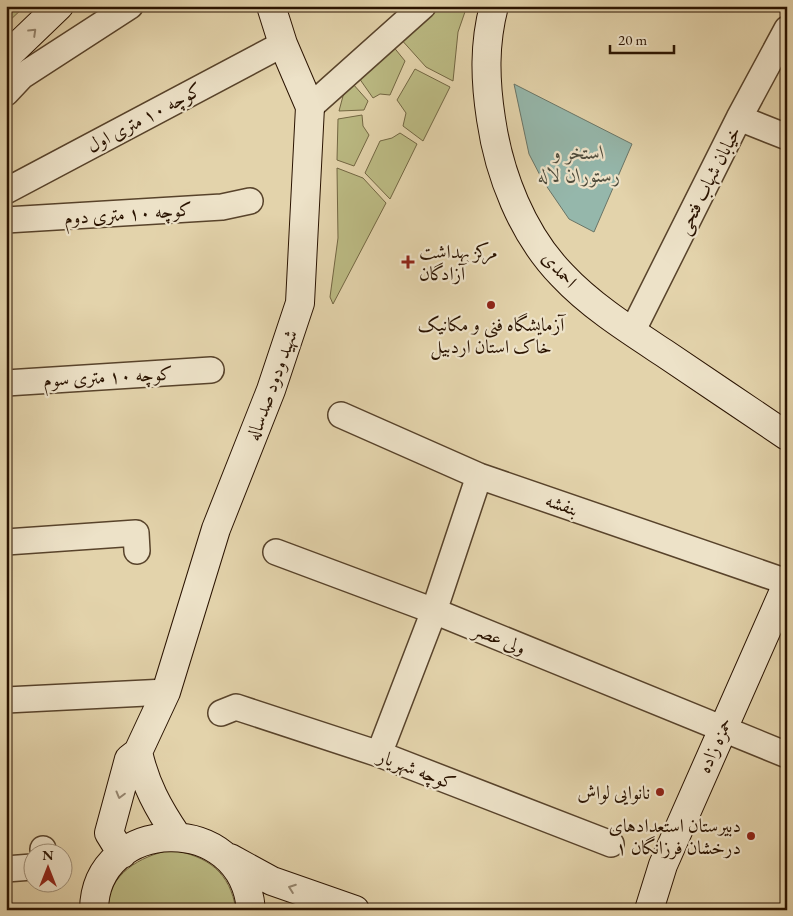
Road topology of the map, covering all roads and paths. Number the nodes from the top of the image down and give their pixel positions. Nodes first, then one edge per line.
1 (59, 6) edge
2 (130, 6) edge
3 (271, 6) edge
4 (423, 6) edge
5 (494, 6) edge
6 (787, 29) edge
7 (282, 44) junction
8 (6, 57) edge
9 (6, 93) edge
10 (310, 108) junction
11 (739, 118) junction
12 (787, 136) edge
13 (6, 191) edge
14 (250, 201) dead end
15 (6, 220) edge
16 (632, 332) junction
17 (211, 370) dead end
18 (6, 383) edge
19 (341, 415) dead end
20 (787, 436) edge
21 (479, 476) junction
22 (6, 542) edge
23 (137, 551) dead end
24 (276, 552) dead end
25 (787, 583) edge
26 (434, 611) junction
27 (166, 692) junction
28 (6, 700) edge
29 (222, 713) dead end
30 (722, 728) junction
31 (138, 752) junction
32 (379, 754) junction
33 (787, 755) edge
34 (177, 836) junction
35 (611, 844) dead end
36 (122, 854) junction
37 (224, 854) junction
38 (22, 863) edge
39 (6, 869) edge
40 (93, 907) edge
41 (251, 910) edge
42 (355, 910) edge
43 (649, 910) edge

8 -> 1 street
2 - 9 street
3 - 7 street, شهید ودود صدساله
4 - 10 street
5 - 16 street, احمدی
6 - 11 street, خیابان شهاب فتحی
7 - 10 street, شهید ودود صدساله
7 - 13 street, کوچه ۱۰ متری اول
10 - 27 street, شهید ودود صدساله
11 - 12 street
11 - 16 street, خیابان شهاب فتحی
14 - 15 street, کوچه ۱۰ متری دوم
16 - 20 street, احمدی
17 - 18 street, کوچه ۱۰ متری سوم
19 - 21 street, بنفشه
21 - 25 street, بنفشه
21 - 26 street
22 - 23 street
24 - 26 street, ولی عصر
25 - 30 street, حمزه زاده
26 - 30 street, ولی عصر
26 - 32 street
27 - 28 street
27 - 31 street, شهید ودود صدساله
29 - 32 street, کوچه شهریار
30 - 33 street, ولی عصر
30 - 43 street, حمزه زاده
31 - 34 street
31 -> 36 street, شهید ودود صدساله
32 - 35 street, کوچه شهریار
34 - 36 street
34 - 37 street
36 - 40 street
37 - 41 street
42 -> 37 street
38 - 39 street

